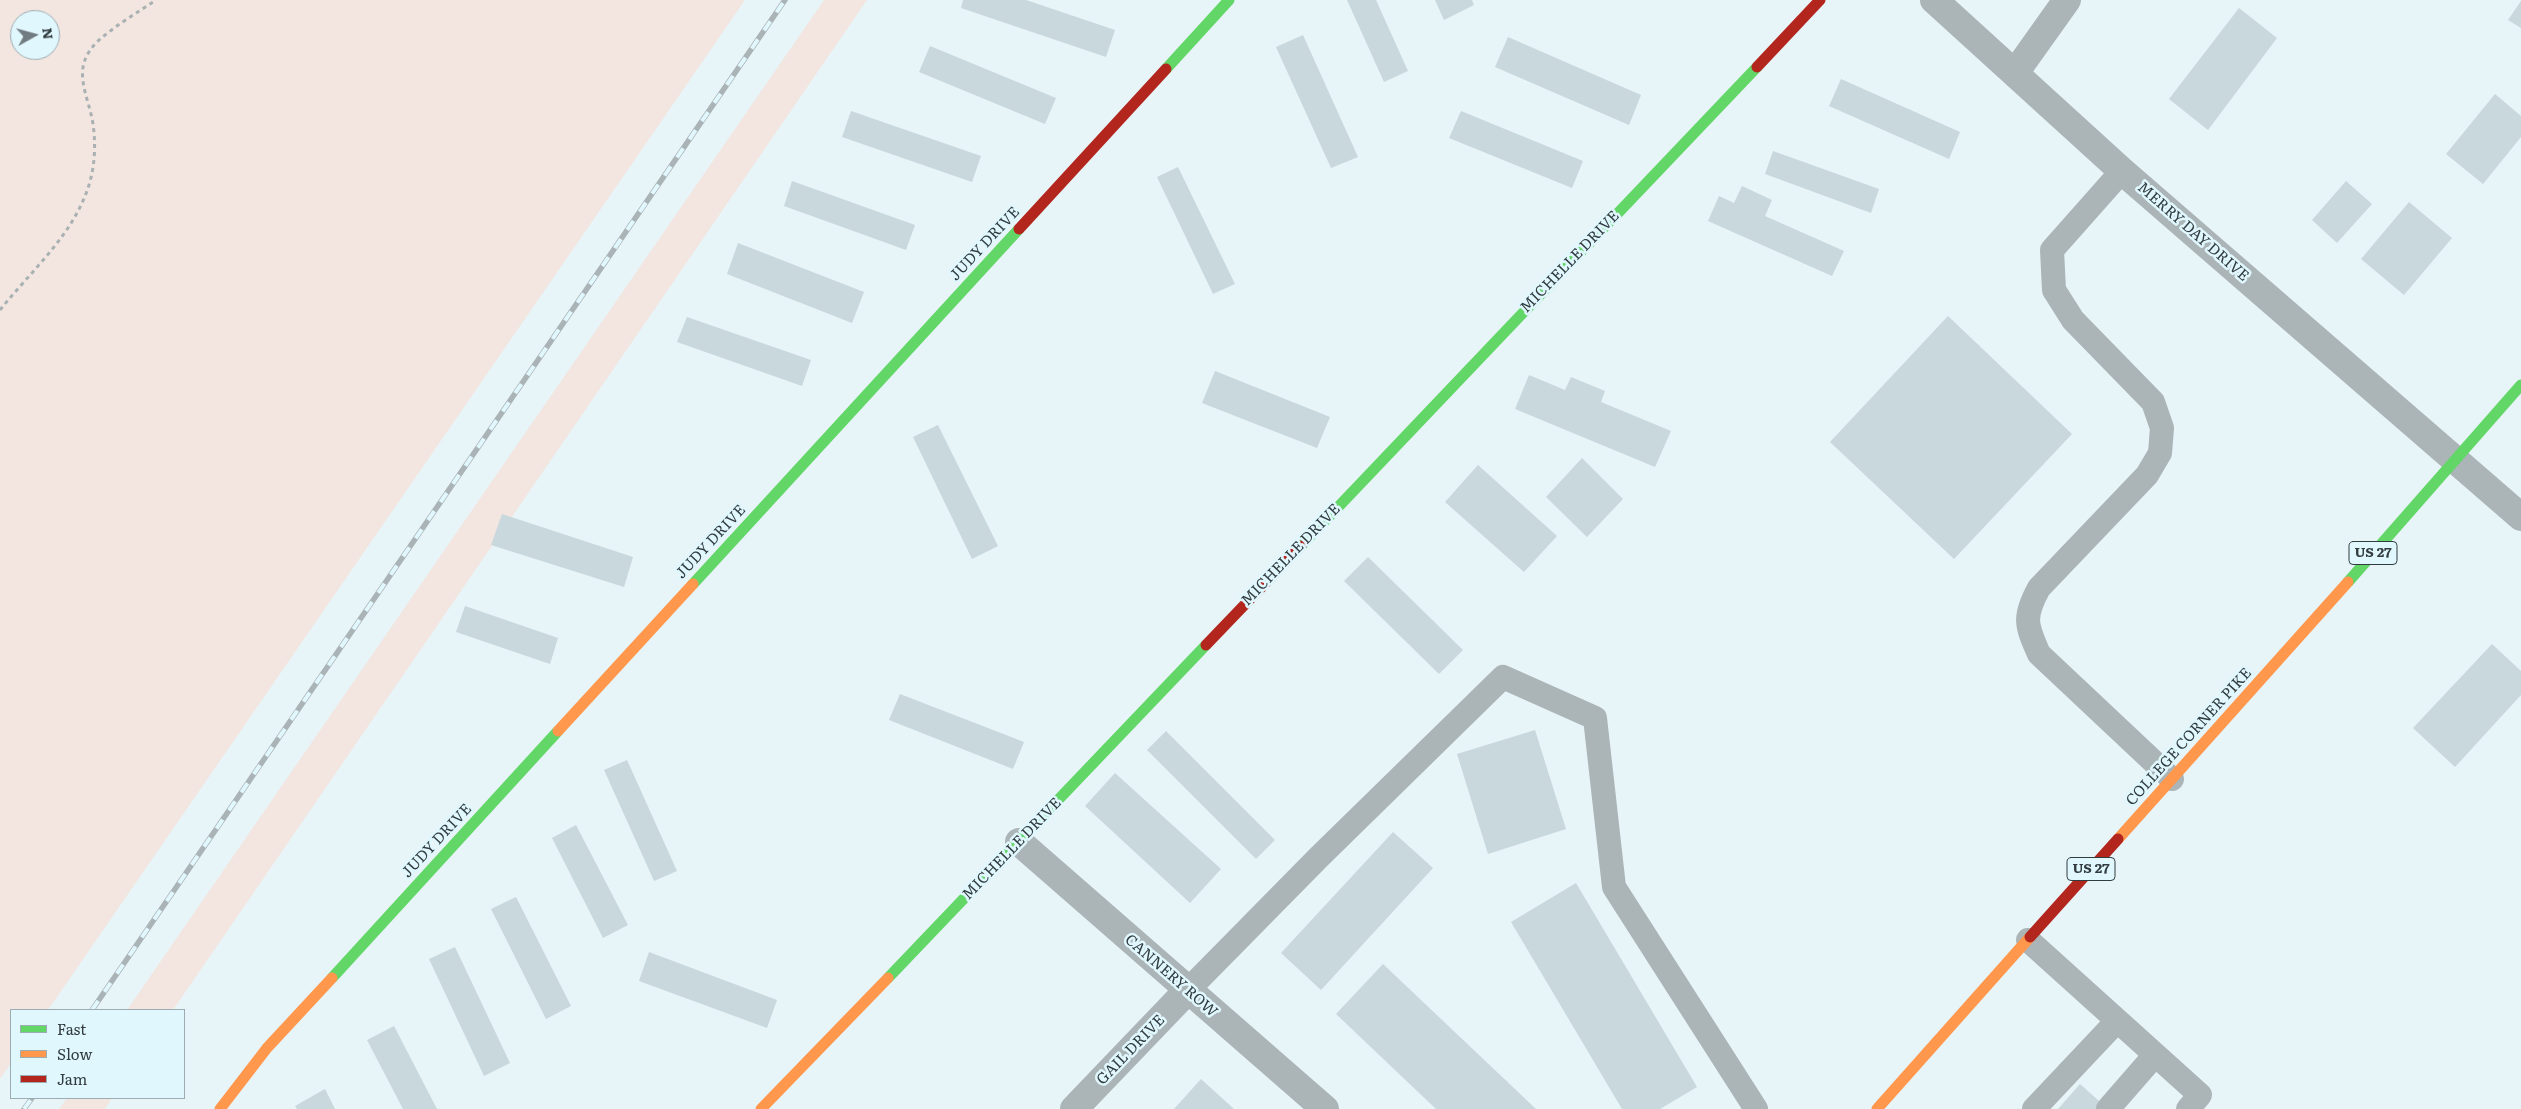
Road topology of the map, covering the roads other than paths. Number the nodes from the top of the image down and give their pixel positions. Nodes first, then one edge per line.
1 (1229, 0) edge
2 (1820, 0) edge
3 (1934, 0) edge
4 (2067, 0) edge
5 (2015, 73) junction
6 (2122, 171) junction
7 (2521, 385) edge
8 (2457, 460) junction
9 (2521, 517) edge
10 (2172, 778) junction
11 (1019, 842) junction
12 (2028, 940) junction
13 (1188, 990) junction
14 (2117, 1021) junction
15 (2155, 1055) junction
16 (220, 1109) edge
17 (761, 1109) edge
18 (1074, 1109) edge
19 (1325, 1109) edge
20 (1756, 1109) edge
21 (1877, 1109) edge
22 (2034, 1109) edge
23 (2108, 1109) edge
24 (2188, 1109) edge

1 - 16 main road, JUDY DRIVE
2 - 11 main road, MICHELLE DRIVE
3 - 5 street, MERRY DAY DRIVE
4 - 5 street
5 - 6 street, MERRY DAY DRIVE
6 - 8 street, MERRY DAY DRIVE
6 - 10 lane
7 - 8 main road, COLLEGE CORNER PIKE / US 27
8 - 9 street, MERRY DAY DRIVE
8 - 10 main road, COLLEGE CORNER PIKE / US 27
10 - 12 main road, COLLEGE CORNER PIKE / US 27
11 - 13 street, CANNERY ROW
11 - 17 main road, MICHELLE DRIVE
12 - 14 lane
12 - 21 main road, COLLEGE CORNER PIKE / US 27
13 - 18 street, GAIL DRIVE
13 - 19 street, CANNERY ROW
13 - 20 lane
14 - 15 lane
14 - 22 lane
15 - 23 lane
15 - 24 lane

